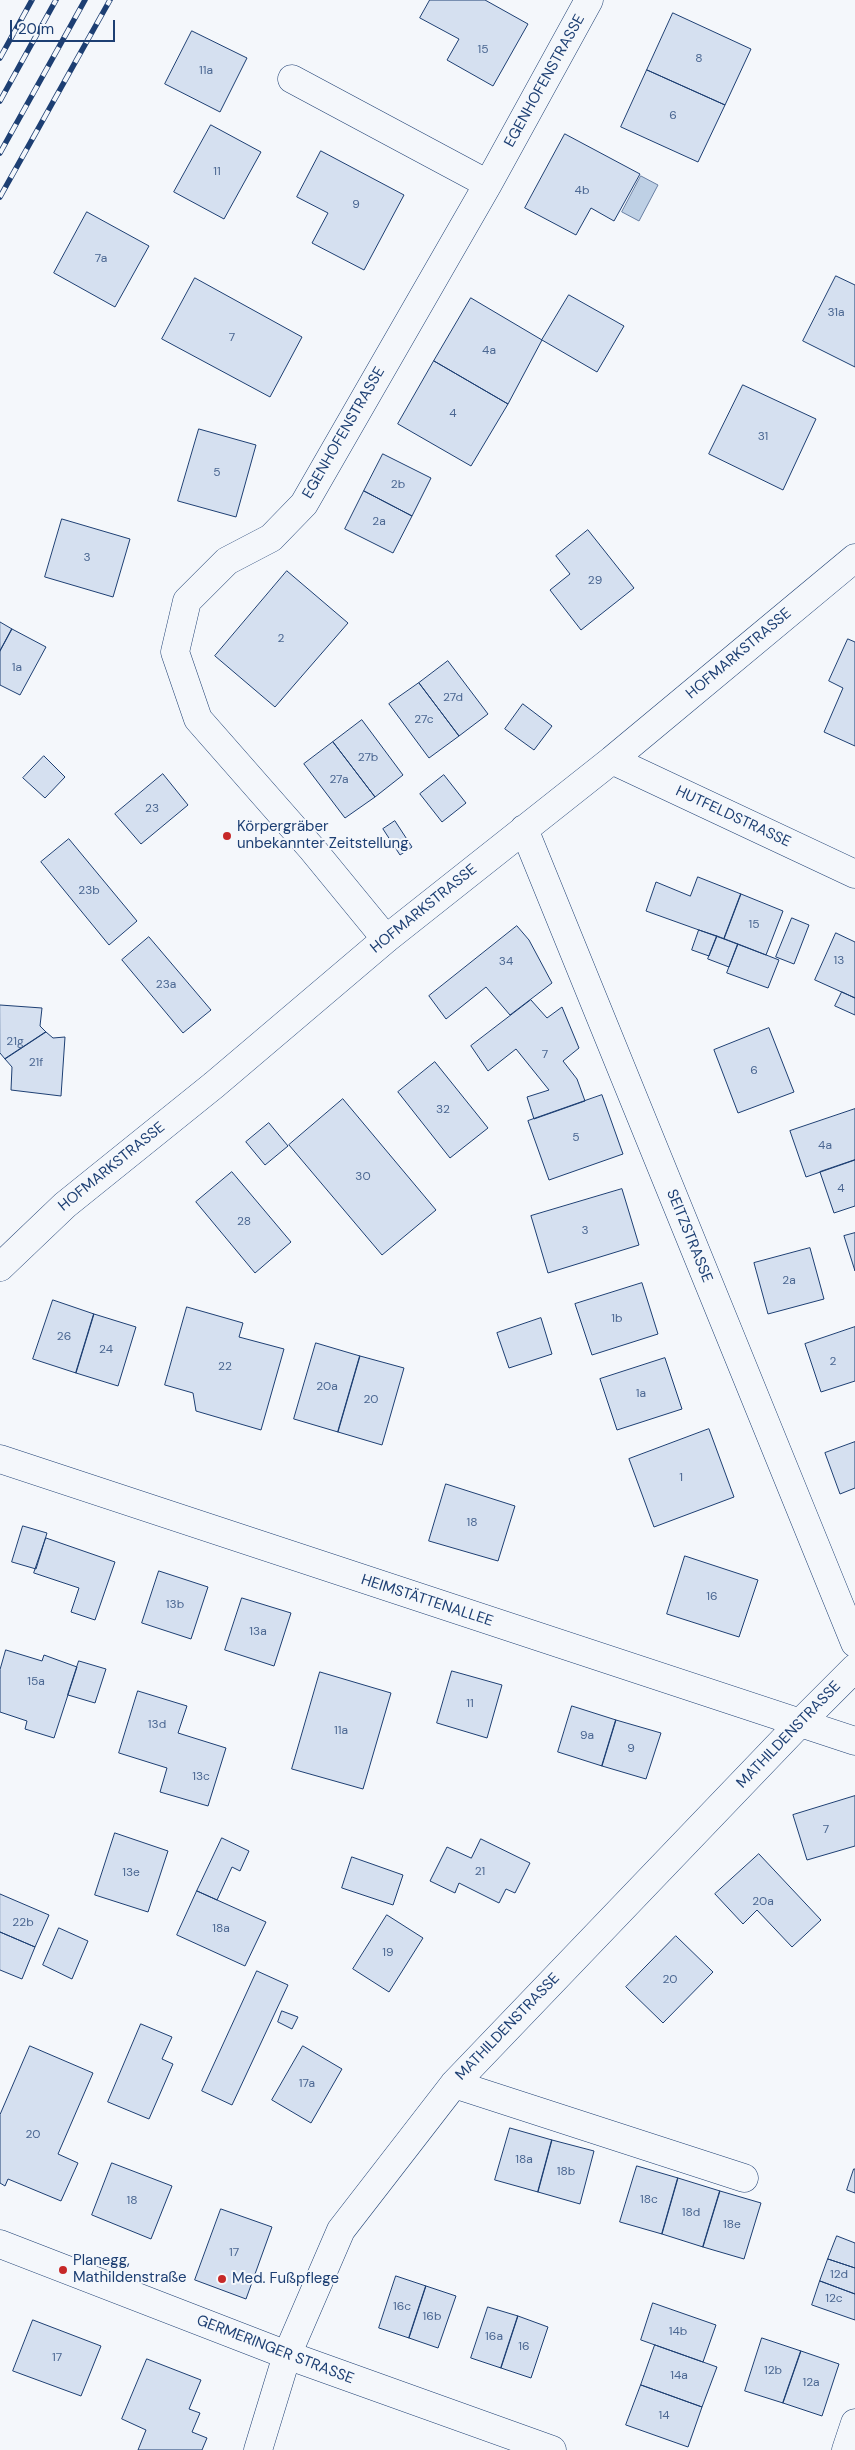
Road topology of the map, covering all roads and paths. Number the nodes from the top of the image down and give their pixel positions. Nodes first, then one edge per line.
1 (589, 0) edge
2 (292, 79) dead end
3 (488, 184) junction
4 (855, 558) edge
5 (612, 760) junction
6 (524, 829) junction
7 (855, 874) edge
8 (386, 939) junction
9 (0, 1267) edge
10 (0, 1459) edge
11 (855, 1642) edge
12 (855, 1668) edge
13 (799, 1724) junction
14 (855, 1741) edge
15 (454, 2084) junction
16 (744, 2178) dead end
17 (0, 2244) edge
18 (287, 2355) junction
19 (855, 2423) edge
20 (258, 2450) edge
21 (552, 2450) edge
22 (846, 2450) edge

1 - 3 street, EGENHOFENSTRASSE
2 - 3 street
3 - 8 street, EGENHOFENSTRASSE
4 - 5 street, HOFMARKSTRASSE
5 - 6 street, HOFMARKSTRASSE
5 - 7 street, HUTFELDSTRASSE
6 - 8 street, HOFMARKSTRASSE
6 - 11 street, SEITZSTRASSE
8 - 9 street, HOFMARKSTRASSE
10 - 13 street, HEIMSTÄTTENALLEE
12 - 13 street, MATHILDENSTRASSE
13 - 14 street, HEIMSTÄTTENALLEE
13 - 15 street, MATHILDENSTRASSE
15 - 16 street
15 - 18 street, MATHILDENSTRASSE
17 - 18 street, GERMERINGER STRASSE
18 - 20 street, MATHILDENSTRASSE
18 - 21 street, GERMERINGER STRASSE
19 - 22 street

